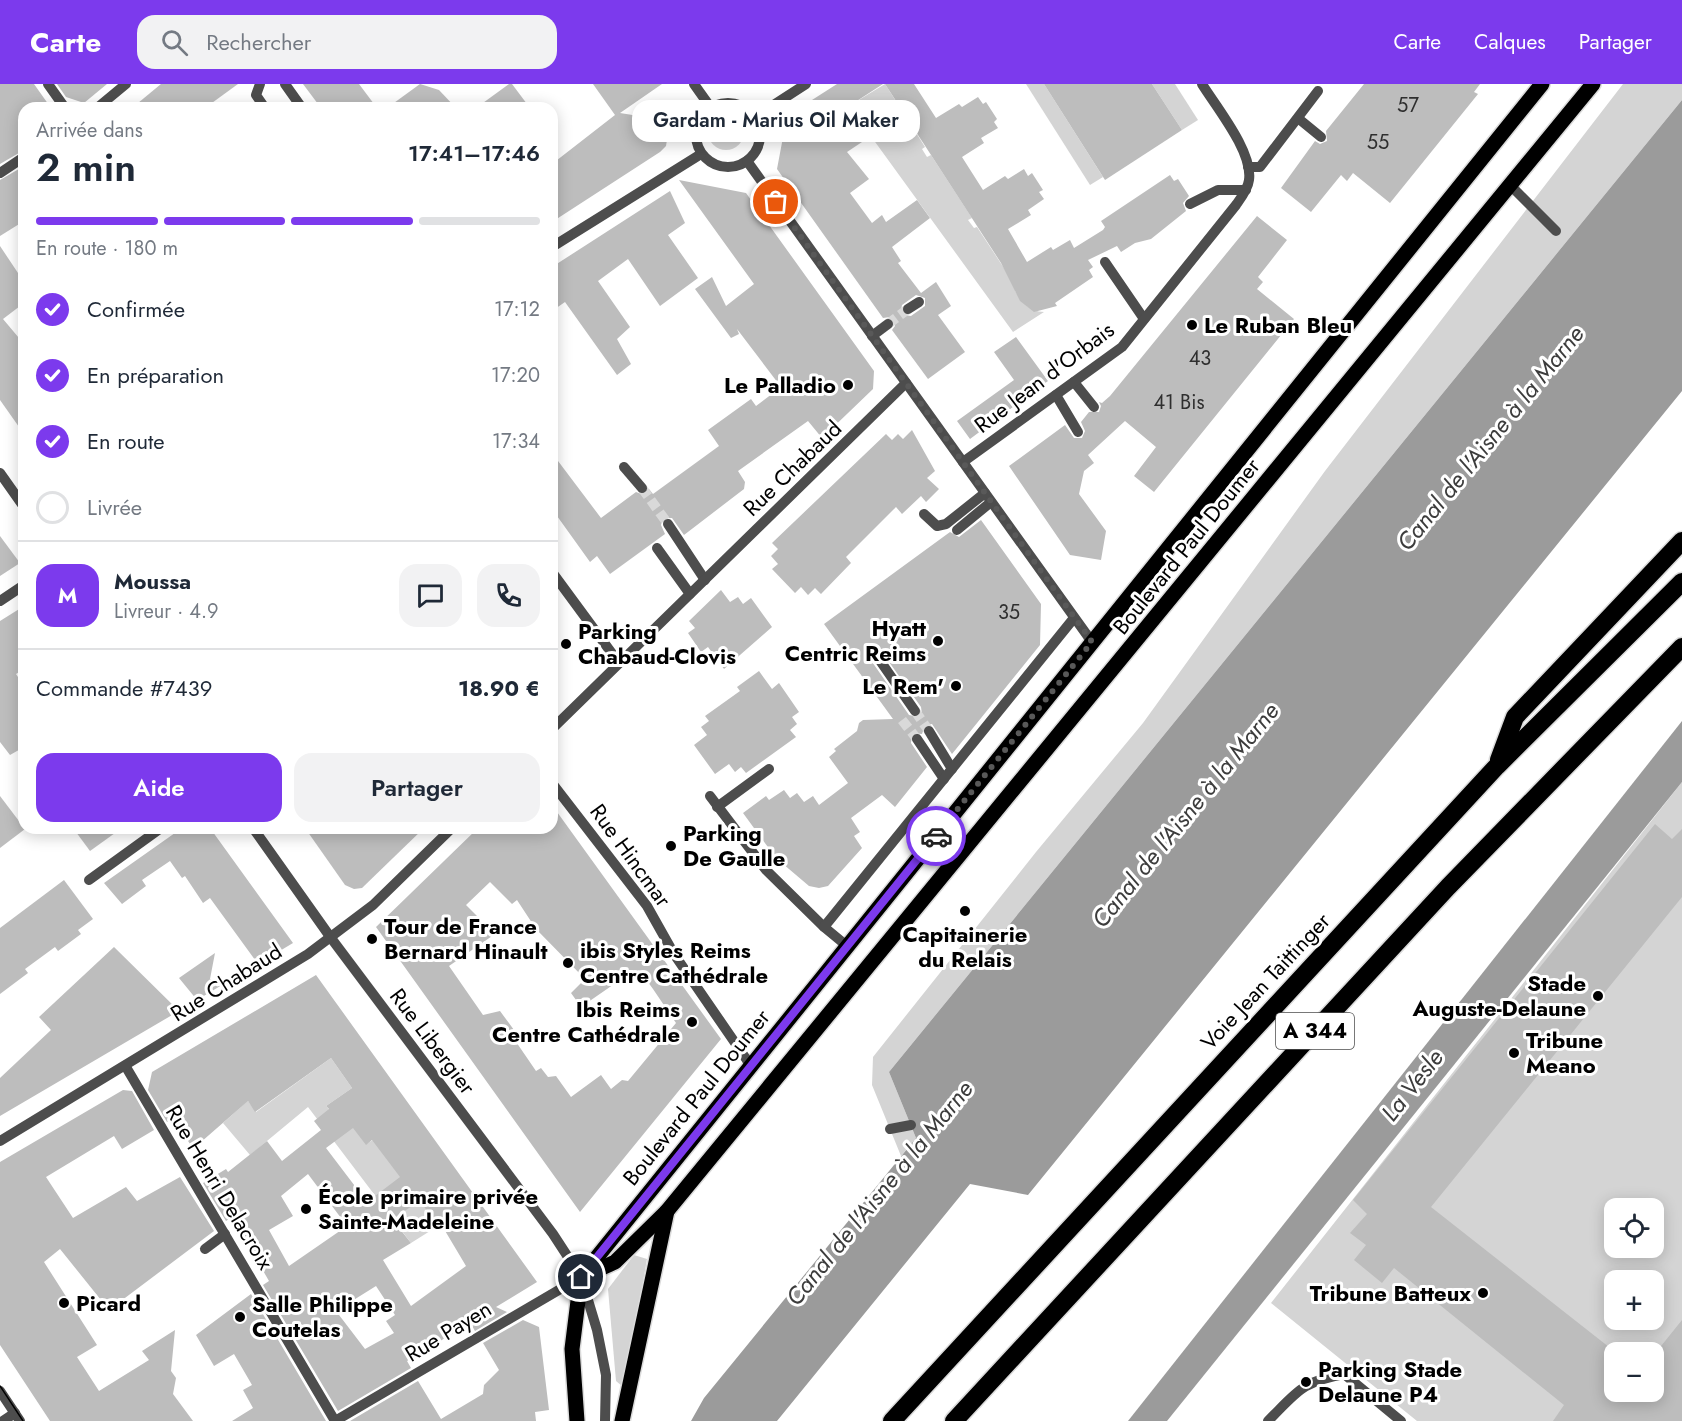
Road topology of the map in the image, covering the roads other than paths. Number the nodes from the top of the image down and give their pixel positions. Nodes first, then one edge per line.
1 (48, 84) edge
2 (126, 84) edge
3 (260, 84) edge
4 (285, 84) edge
5 (694, 84) edge
6 (806, 84) edge
7 (1202, 84) edge
8 (1542, 84) edge
9 (1593, 84) edge
10 (1318, 91) dead end
11 (61, 102) edge
12 (104, 102) edge
13 (261, 102) edge
14 (298, 102) edge
15 (711, 108) junction
16 (755, 117) junction
17 (1299, 119) junction
18 (1321, 137) dead end
19 (701, 153) junction
20 (18, 161) edge
21 (747, 161) junction
22 (1248, 167) junction
23 (0, 172) edge
24 (1510, 185) junction
25 (1246, 190) junction
26 (1190, 204) dead end
27 (1556, 231) dead end
28 (558, 243) edge
29 (1105, 262) dead end
30 (919, 302) dead end
31 (909, 309) tunnel mouth
32 (1144, 319) junction
33 (888, 324) tunnel mouth
34 (872, 336) junction
35 (1074, 382) junction
36 (906, 384) junction
37 (1056, 395) junction
38 (1094, 407) dead end
39 (1078, 432) dead end
40 (963, 462) junction
41 (624, 467) dead end
42 (0, 473) edge
43 (642, 488) tunnel mouth
44 (985, 493) junction
45 (18, 498) edge
46 (992, 502) junction
47 (924, 514) dead end
48 (668, 524) tunnel mouth
49 (957, 530) dead end
50 (1682, 540) edge
51 (657, 548) dead end
52 (558, 580) edge
53 (705, 580) junction
54 (1682, 582) edge
55 (18, 589) edge
56 (690, 594) junction
57 (0, 601) edge
58 (1074, 618) junction
59 (1092, 642) junction
60 (1682, 647) edge
61 (874, 652) dead end
62 (619, 663) junction
63 (915, 711) tunnel mouth
64 (558, 723) edge
65 (929, 731) tunnel mouth
66 (917, 739) tunnel mouth
67 (1497, 766) junction
68 (769, 769) dead end
69 (952, 769) junction
70 (944, 779) junction
71 (558, 791) edge
72 (710, 796) dead end
73 (717, 807) junction
74 (153, 834) edge
75 (257, 834) edge
76 (446, 834) edge
77 (89, 880) dead end
78 (824, 927) junction
79 (331, 938) junction
80 (847, 946) junction
81 (751, 1066) junction
82 (126, 1067) junction
83 (911, 1125) dead end
84 (890, 1129) dead end
85 (0, 1141) edge
86 (667, 1211) junction
87 (225, 1234) junction
88 (205, 1249) dead end
89 (581, 1277) junction
90 (0, 1391) edge
91 (17, 1417) edge
92 (3, 1421) edge
93 (335, 1421) edge
94 (577, 1421) edge
95 (605, 1421) edge
96 (622, 1421) edge
97 (892, 1421) edge
98 (954, 1421) edge
99 (1268, 1421) edge
100 (1401, 1421) edge

1 - 11 street
2 - 12 street
3 - 13 street
4 - 14 street
5 - 15 street
6 - 16 street
7 - 22 street
8 - 59 main road, Boulevard Paul Doumer
9 - 24 main road, Boulevard Paul Doumer
10 - 17 street
15 - 16 street
15 - 19 street
16 - 21 street
17 - 18 street
17 - 22 street
19 - 21 street
19 - 28 street
20 - 23 street
21 - 34 street
22 - 25 street
24 - 27 street
24 - 86 main road, Boulevard Paul Doumer
25 - 26 street
25 - 32 street, Rue Jean d'Orbais
29 - 32 street, Rue Jean d'Orbais
30 - 31 street
32 - 35 street, Rue Jean d'Orbais
33 - 34 street
34 - 36 street
35 - 37 street, Rue Jean d'Orbais
35 - 38 street
36 - 40 street
36 - 53 street, Rue Chabaud
37 - 39 street
37 - 40 street, Rue Jean d'Orbais
40 - 44 street
41 - 43 street
42 - 45 street
44 - 46 street
44 - 47 street
46 - 49 street
46 - 58 street
48 - 53 street
50 - 67 highway
51 - 56 street
52 - 62 street
53 - 56 street, Rue Chabaud
54 - 67 highway, Voie Jean Taittinger / A 344
55 - 57 street
56 - 62 street, Rue Chabaud
58 - 59 street
58 - 69 street, Boulevard Paul Doumer
59 - 80 main road, Boulevard Paul Doumer
60 - 98 highway, A 344
61 - 63 street
62 - 64 street, Rue Chabaud
65 - 69 street
66 - 70 street
67 - 97 highway, Voie Jean Taittinger / A 344
68 - 73 street
69 - 70 street, Boulevard Paul Doumer
70 - 78 street, Boulevard Paul Doumer
71 - 81 street, Rue Hincmar
72 - 73 street
73 - 78 street
74 - 77 street
75 - 79 street, Rue Libergier
76 - 79 street, Rue Chabaud
78 - 80 street
79 - 82 street, Rue Chabaud
79 - 89 street, Rue Libergier
80 - 81 main road, Boulevard Paul Doumer
81 - 89 main road, Boulevard Paul Doumer
82 - 85 street, Rue Chabaud
82 - 87 street, Rue Henri Delacroix
83 - 84 street
86 - 89 main road, Boulevard Paul Doumer
86 - 96 main road, Boulevard Paul Doumer
87 - 88 street
87 - 93 street, Rue Henri Delacroix
89 - 93 street, Rue Payen
89 - 94 main road
89 - 95 street
90 - 91 street
91 - 92 street
99 - 100 street

